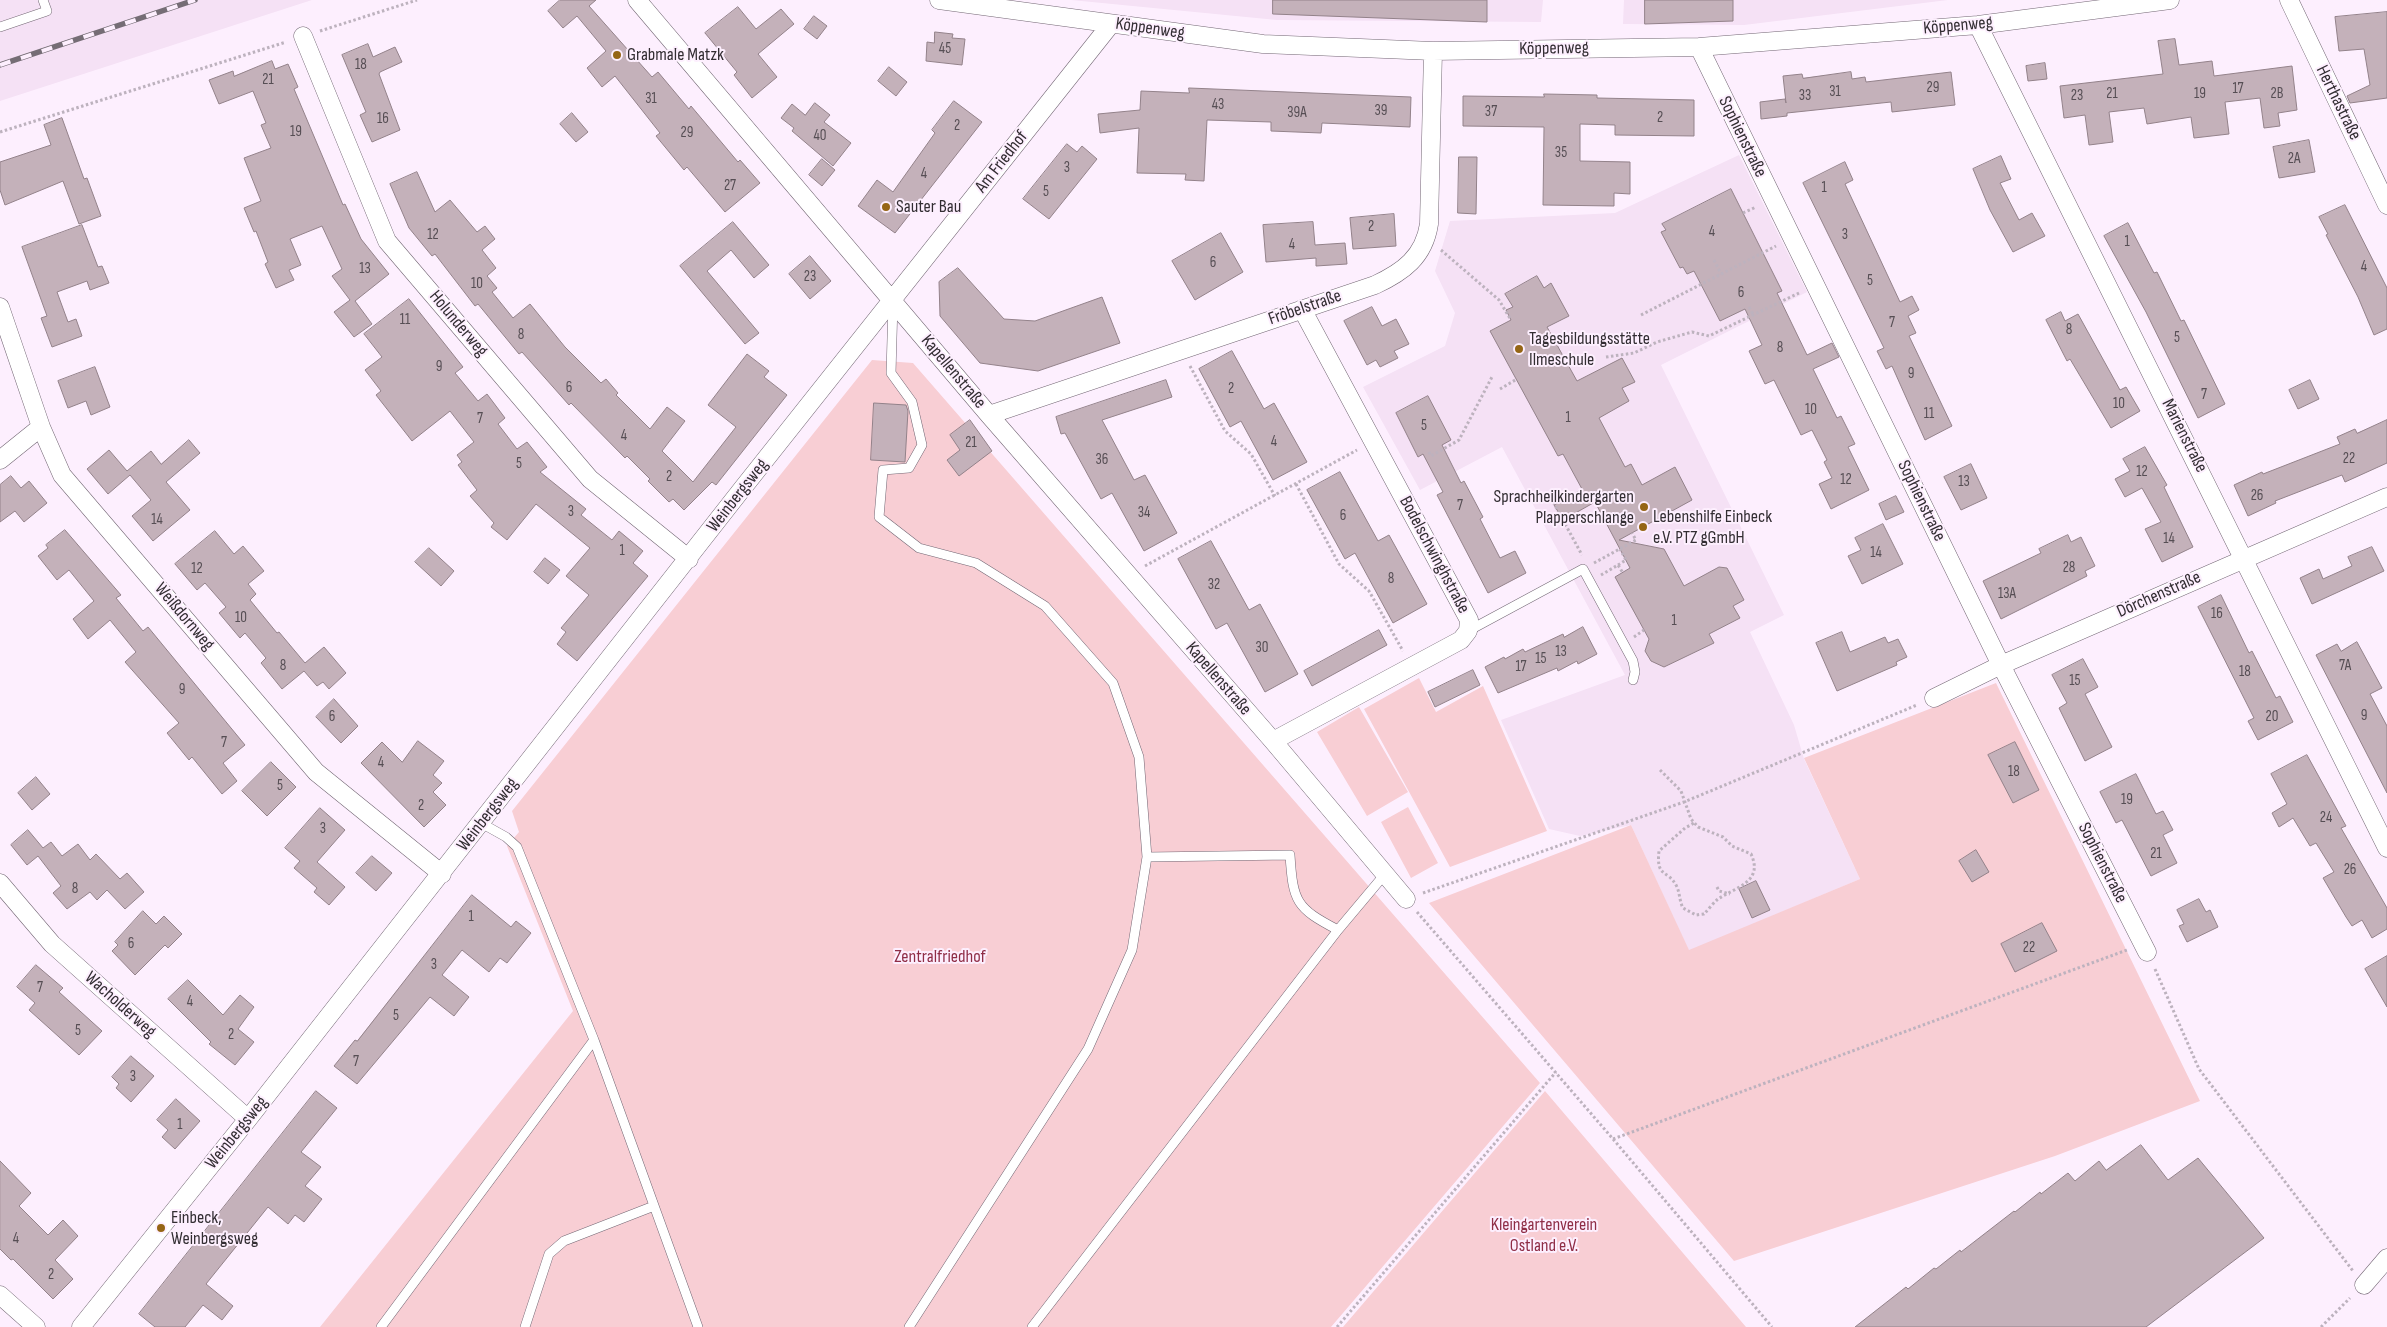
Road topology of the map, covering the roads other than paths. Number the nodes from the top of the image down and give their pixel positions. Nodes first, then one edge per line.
1 (43, 0) edge
2 (637, 0) edge
3 (939, 0) edge
4 (2170, 0) edge
5 (2289, 0) edge
6 (1111, 24) junction
7 (1978, 25) junction
8 (0, 27) edge
9 (303, 36) road end
10 (1698, 47) junction
11 (1433, 51) junction
12 (2387, 205) edge
13 (893, 300) junction
14 (0, 307) edge
15 (1302, 309) junction
16 (989, 414) junction
17 (41, 427) junction
18 (0, 460) edge
19 (2387, 497) edge
20 (2244, 558) junction
21 (689, 559) junction
22 (1468, 631) junction
23 (2001, 665) junction
24 (1633, 680) dead end
25 (1934, 698) road end
26 (1273, 742) junction
27 (481, 823) junction
28 (2387, 848) edge
29 (1146, 857) junction
30 (442, 874) junction
31 (1385, 874) junction
32 (0, 883) edge
33 (1406, 899) road end
34 (1338, 930) junction
35 (2145, 948) road end
36 (594, 1040) junction
37 (248, 1120) junction
38 (654, 1206) junction
39 (2387, 1258) edge
40 (2364, 1285) road end
41 (0, 1295) edge
42 (695, 1326) edge
43 (36, 1327) edge
44 (81, 1327) edge
45 (381, 1327) edge
46 (525, 1327) edge
47 (909, 1327) edge
48 (1032, 1327) edge

1 - 8 lane
2 - 13 street, Kapellenstraße
3 - 6 street, Köppenweg
4 - 7 street, Köppenweg
5 - 12 street, Herthastraße
6 - 11 street, Köppenweg
6 - 13 street, Am Friedhof
7 - 10 street, Köppenweg
7 - 20 street, Marienstraße
9 - 21 street, Holunderweg
10 - 11 street, Köppenweg
10 - 23 street, Sophienstraße
11 - 15 street, Fröbelstraße
13 - 16 street, Kapellenstraße
13 - 21 street, Weinbergsweg
13 - 29 lane
14 - 17 street, Weißdornweg
15 - 16 street, Fröbelstraße
15 - 22 street, Bodelschwinghstraße
16 - 26 street, Kapellenstraße
17 - 18 street
17 - 30 street, Weißdornweg
19 - 20 street, Dörchenstraße
20 - 23 street, Dörchenstraße
20 - 28 street, Marienstraße
21 - 27 street, Weinbergsweg
22 - 24 lane
22 - 26 street, Bodelschwinghstraße
23 - 25 street, Dörchenstraße
23 - 35 street, Sophienstraße
26 - 31 street, Kapellenstraße
27 - 30 street, Weinbergsweg
27 - 36 lane
29 - 34 lane
29 - 47 lane
30 - 37 street, Weinbergsweg
31 - 33 street, Kapellenstraße
31 - 34 lane
32 - 37 street, Wacholderweg
34 - 48 lane
36 - 38 lane
36 - 45 lane
37 - 44 street, Weinbergsweg
38 - 42 lane
38 - 46 lane
39 - 40 street
41 - 43 street

